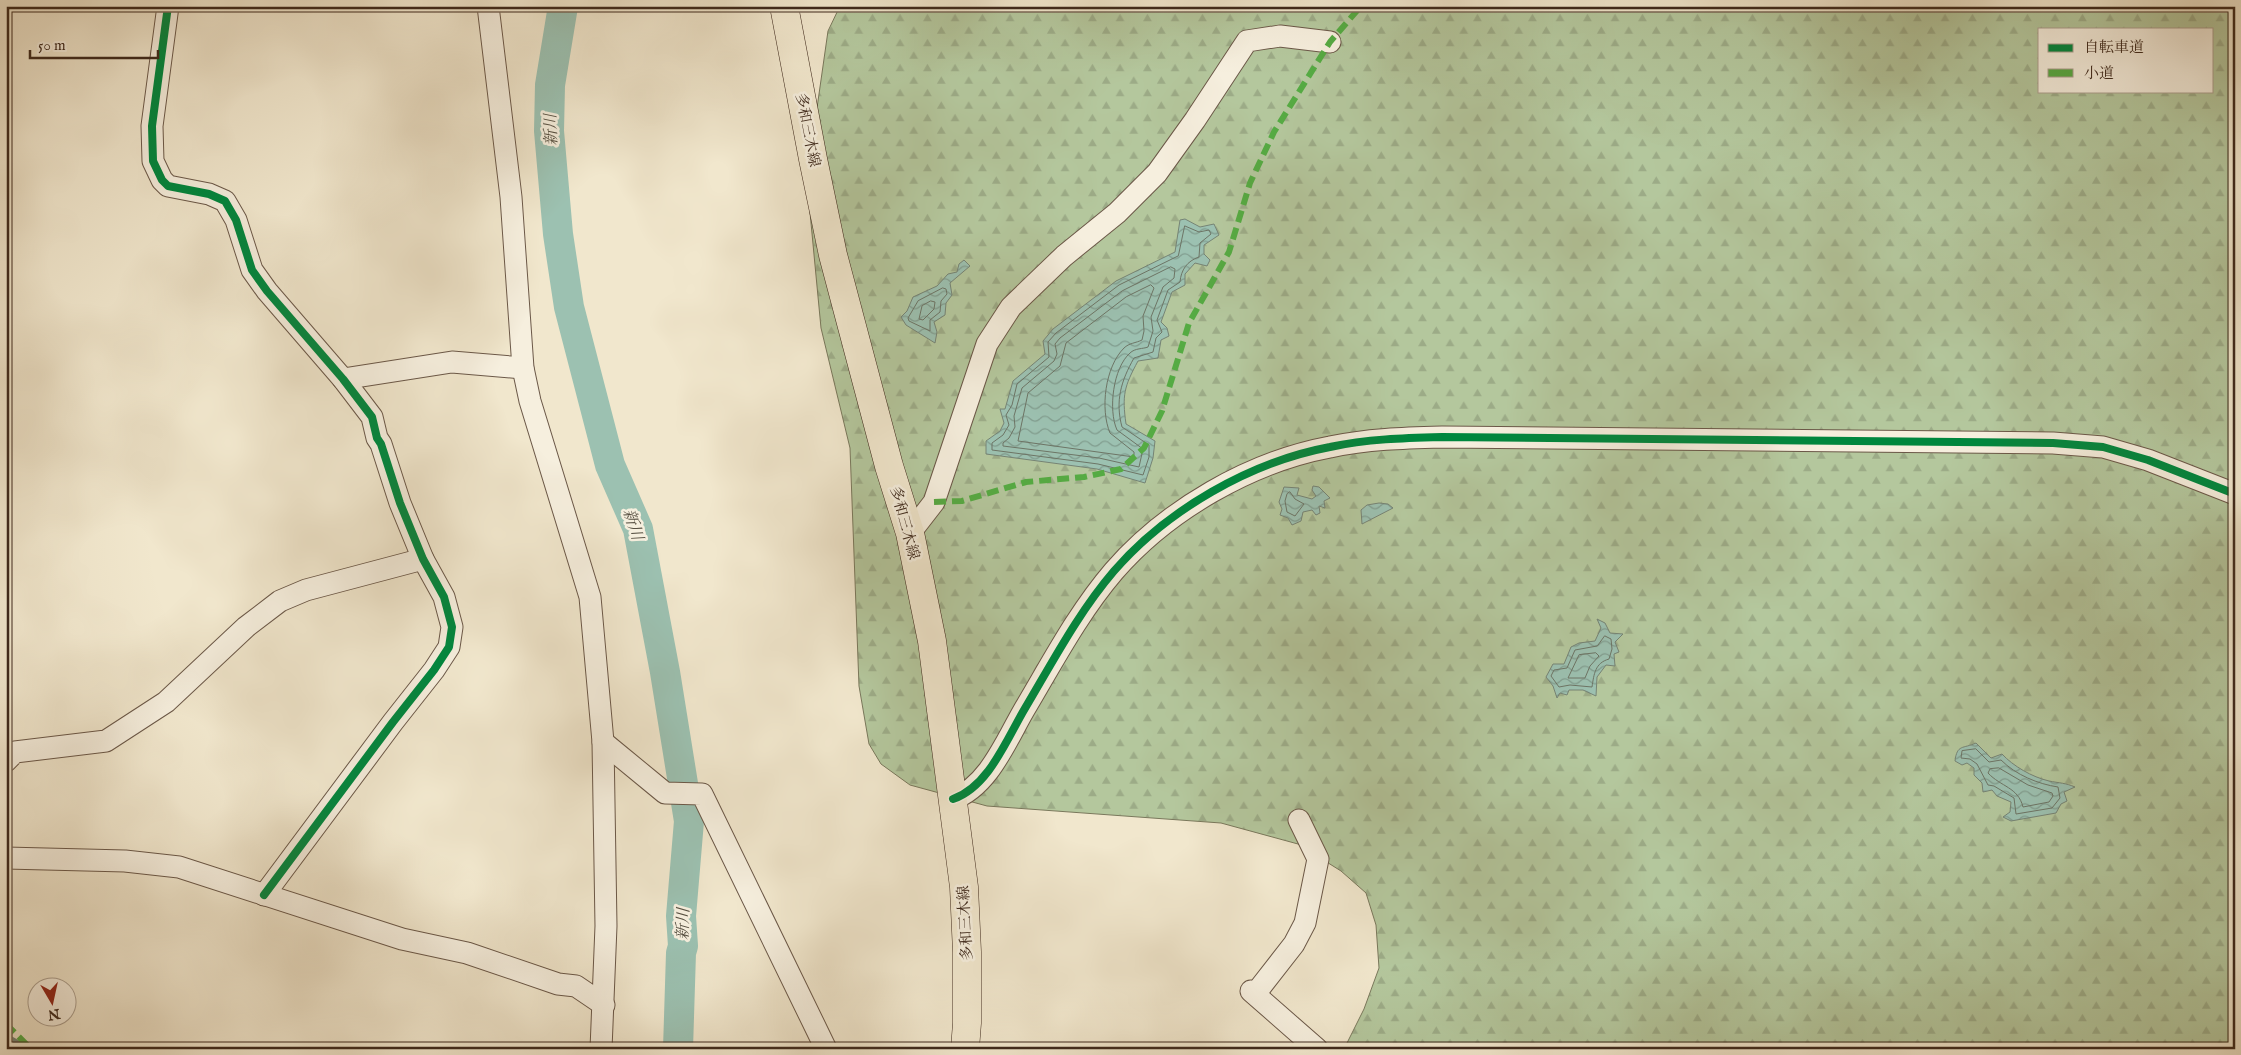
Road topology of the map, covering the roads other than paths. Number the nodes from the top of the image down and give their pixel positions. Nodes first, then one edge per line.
1 (168, 6) edge
2 (488, 6) edge
3 (784, 6) edge
4 (1330, 42) dead end
5 (523, 368) junction
6 (343, 379) junction
7 (2235, 494) edge
8 (910, 533) junction
9 (423, 559) junction
10 (602, 742) junction
11 (6, 761) edge
12 (953, 799) junction
13 (1299, 820) dead end
14 (6, 858) edge
15 (264, 895) junction
16 (604, 1005) junction
17 (601, 1049) edge
18 (826, 1049) edge
19 (965, 1049) edge
20 (1317, 1049) edge

1 - 6 street
2 - 5 street
3 - 8 main road, 多和三木線
4 - 8 street
5 - 6 street
5 - 10 street
6 - 9 street
7 - 12 street
8 - 12 main road, 多和三木線
9 - 11 street
9 - 15 street
10 - 16 street
10 - 18 street
12 - 19 main road, 多和三木線
13 - 20 street
14 - 15 street
15 - 16 street
16 - 17 street

